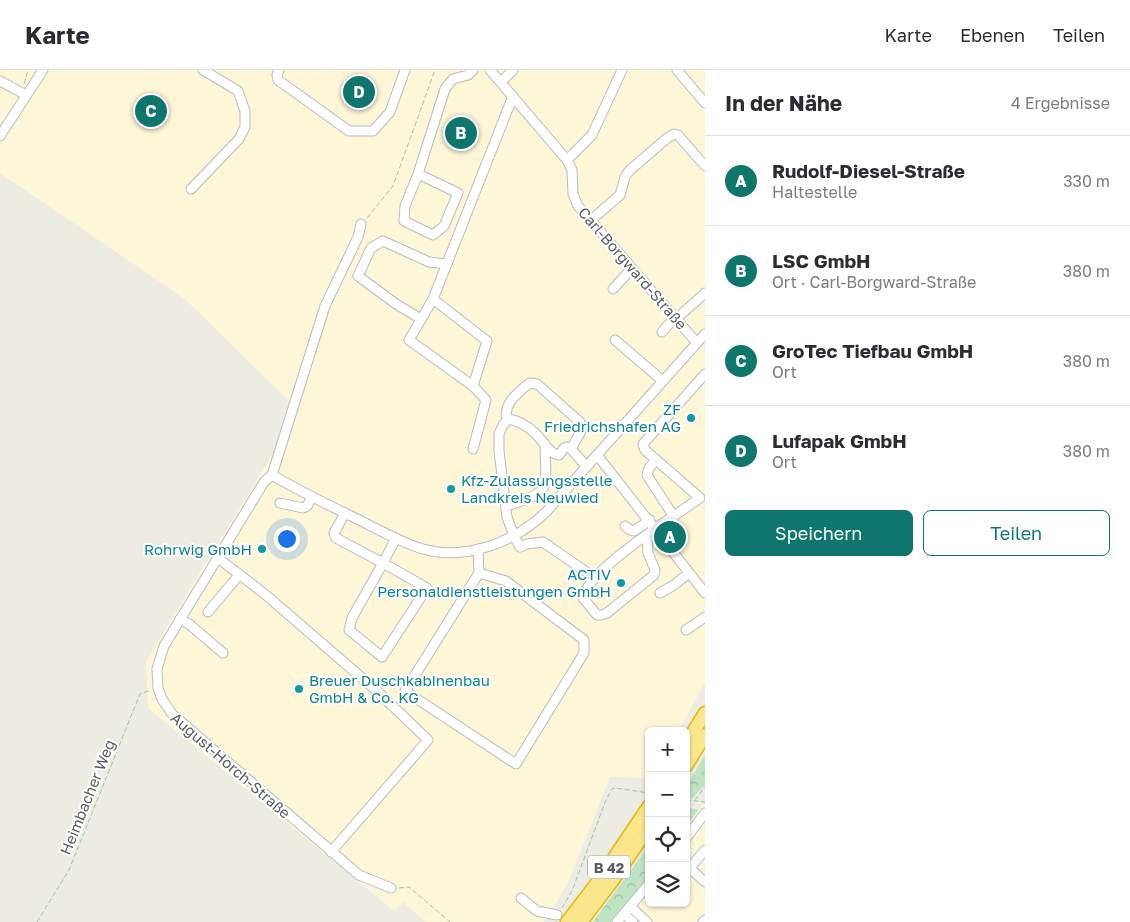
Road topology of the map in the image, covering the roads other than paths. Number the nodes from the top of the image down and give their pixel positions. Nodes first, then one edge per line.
1 (43, 70) edge
2 (278, 70) edge
3 (405, 70) edge
4 (472, 70) edge
5 (490, 70) edge
6 (513, 70) edge
7 (622, 70) edge
8 (677, 70) edge
9 (206, 71) edge
10 (0, 81) edge
11 (501, 82) junction
12 (24, 93) junction
13 (513, 96) junction
14 (705, 103) edge
15 (0, 136) edge
16 (568, 160) junction
17 (705, 166) edge
18 (418, 174) junction
19 (191, 189) dead end
20 (590, 221) junction
21 (361, 224) road end
22 (447, 264) junction
23 (632, 268) junction
24 (613, 289) dead end
25 (705, 293) edge
26 (434, 299) junction
27 (676, 318) junction
28 (421, 320) junction
29 (662, 332) dead end
30 (705, 334) edge
31 (615, 340) dead end
32 (697, 343) junction
33 (705, 374) edge
34 (663, 381) junction
35 (473, 386) junction
36 (509, 420) junction
37 (545, 444) junction
38 (473, 448) dead end
39 (571, 449) junction
40 (597, 455) junction
41 (656, 460) junction
42 (587, 467) junction
43 (272, 476) junction
44 (312, 497) junction
45 (280, 503) dead end
46 (506, 506) junction
47 (345, 513) junction
48 (674, 517) junction
49 (650, 520) junction
50 (625, 526) dead end
51 (656, 529) junction
52 (514, 536) junction
53 (647, 536) junction
54 (396, 538) junction
55 (478, 549) junction
56 (218, 558) junction
57 (383, 562) junction
58 (585, 571) dead end
59 (479, 573) junction
60 (690, 573) junction
61 (240, 575) junction
62 (660, 593) dead end
63 (705, 593) edge
64 (208, 612) dead end
65 (705, 616) edge
66 (180, 619) junction
67 (686, 630) dead end
68 (223, 654) dead end
69 (705, 713) edge
70 (705, 734) edge
71 (690, 737) edge
72 (690, 759) edge
73 (645, 812) edge
74 (705, 813) edge
75 (645, 833) edge
76 (690, 833) edge
77 (705, 850) edge
78 (331, 852) junction
79 (690, 864) edge
80 (690, 868) edge
81 (705, 882) edge
82 (391, 888) road end
83 (645, 889) edge
84 (521, 898) dead end
85 (627, 910) junction
86 (562, 918) edge
87 (581, 922) edge
88 (617, 922) edge
89 (633, 922) edge
90 (647, 922) edge

1 - 12 street
2 - 3 street
4 - 18 street
5 - 11 street, Carl-Borgward-Straße
6 - 11 street
7 - 16 street
8 - 14 street
9 - 19 street
10 - 12 street
11 - 13 street, Carl-Borgward-Straße
12 - 15 street
13 - 16 street, Carl-Borgward-Straße
13 - 22 street
16 - 20 street, Carl-Borgward-Straße
17 - 20 street
18 - 18 street
20 - 23 street, Carl-Borgward-Straße
21 - 43 street
22 - 26 street
22 - 28 street
23 - 24 street
23 - 27 street, Carl-Borgward-Straße
25 - 27 street
26 - 28 street
26 - 35 street
27 - 29 street
27 - 32 street, Carl-Borgward-Straße
28 - 35 street
30 - 32 street
31 - 34 street
32 - 34 street
33 - 41 street
34 - 40 street
35 - 38 street
36 - 37 street
36 - 39 street
36 - 46 street
37 - 39 street
37 - 46 street
39 - 42 street
40 - 42 street
40 - 49 street
41 - 48 street
41 - 48 street
42 - 52 street
43 - 44 street
43 - 56 street, August-Horch-Straße
44 - 45 street
44 - 47 street
46 - 52 street
47 - 54 street
47 - 57 street
48 - 51 street
49 - 50 street
49 - 51 street
51 - 53 street
51 - 60 street
52 - 55 street
52 - 58 street
53 - 53 street
54 - 55 street
54 - 57 street
55 - 59 street
56 - 61 street
56 - 66 street, August-Horch-Straße
57 - 57 street
59 - 59 street
60 - 62 street
60 - 63 street
61 - 64 street
61 - 78 street
65 - 67 street
66 - 68 street
66 - 78 street, August-Horch-Straße
69 - 71 highway
70 - 72 highway
73 - 86 highway, B 42
74 - 76 street
75 - 87 highway, B 42
77 - 79 street
78 - 82 street, August-Horch-Straße
80 - 81 street
83 - 85 street
84 - 86 street
85 - 88 street
85 - 89 street
85 - 90 street

